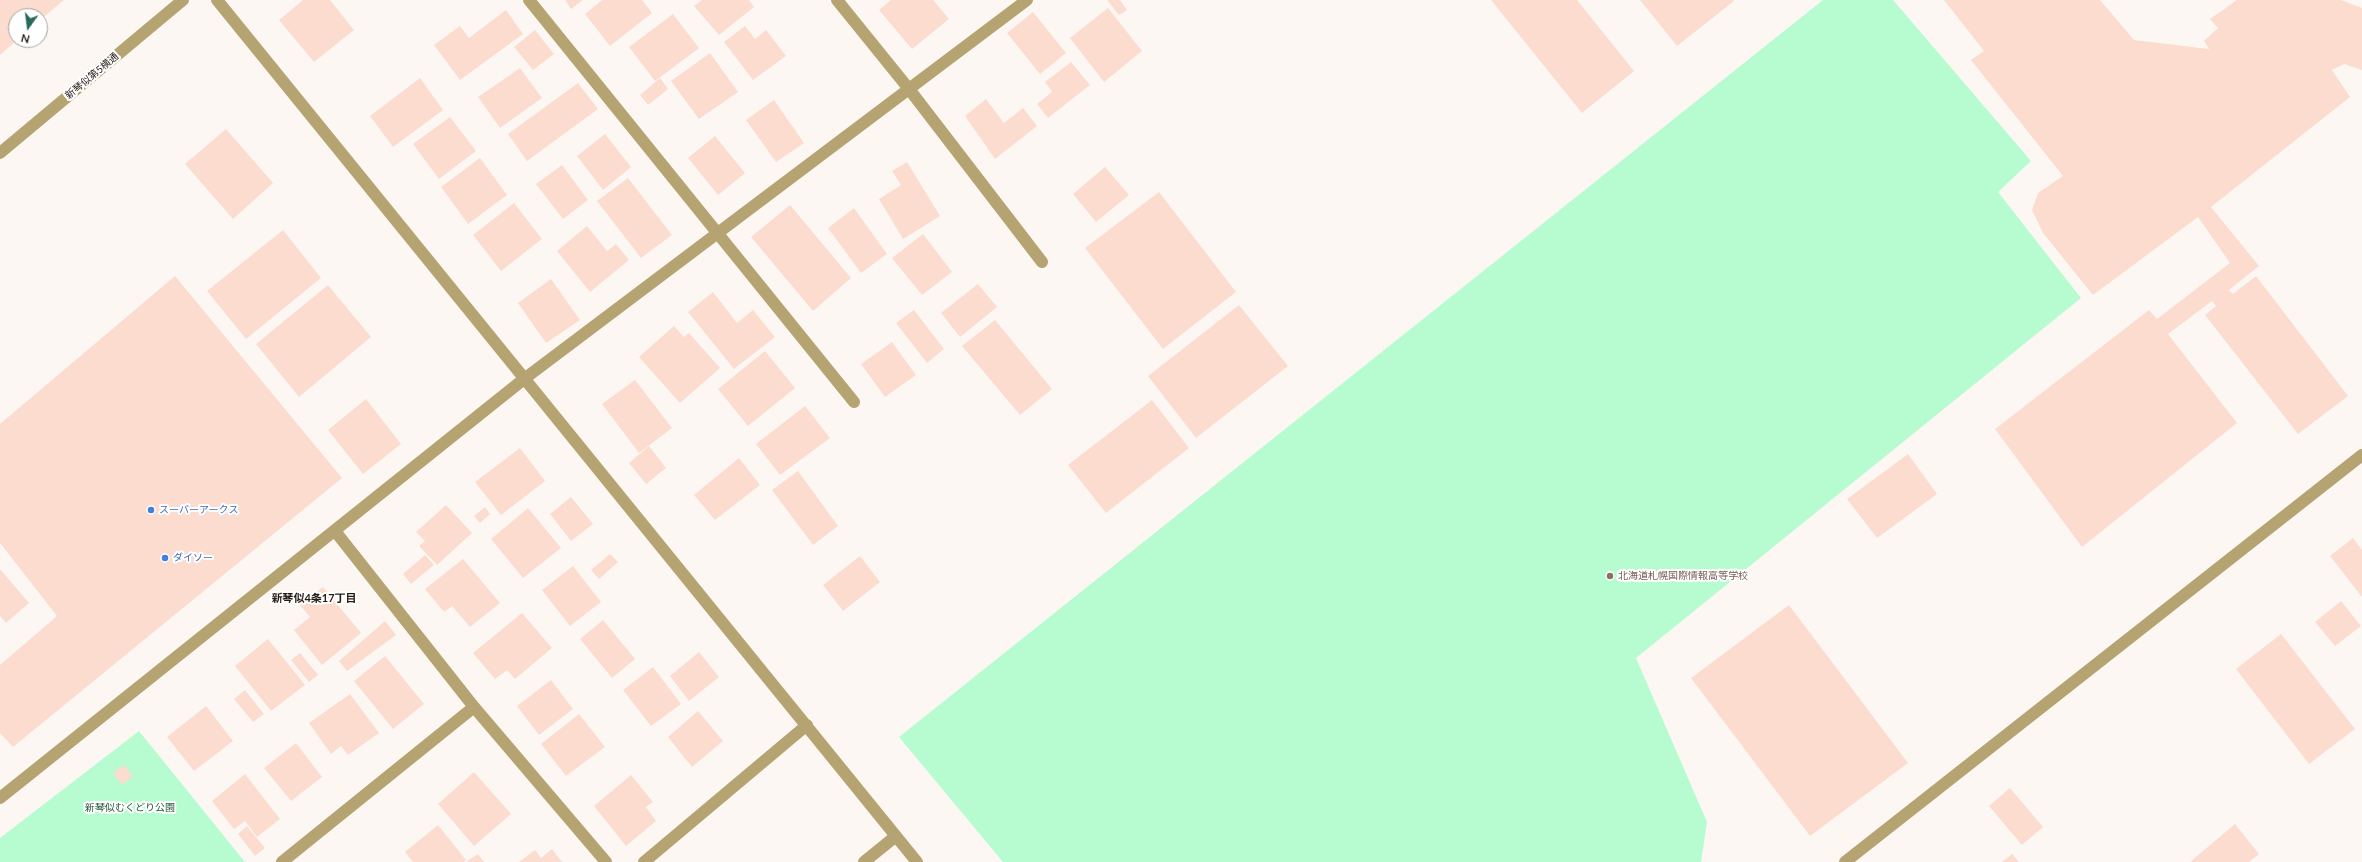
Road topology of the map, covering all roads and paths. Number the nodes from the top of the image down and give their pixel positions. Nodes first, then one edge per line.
1 (183, 0) edge
2 (217, 0) edge
3 (529, 0) edge
4 (837, 0) edge
5 (1027, 0) edge
6 (910, 89) junction
7 (0, 153) edge
8 (718, 234) junction
9 (1042, 262) dead end
10 (524, 379) junction
11 (854, 402) dead end
12 (2362, 455) edge
13 (335, 531) junction
14 (474, 707) junction
15 (807, 726) junction
16 (0, 798) edge
17 (896, 836) junction
18 (282, 862) edge
19 (606, 862) edge
20 (644, 862) edge
21 (864, 862) edge
22 (917, 862) edge
23 (1845, 862) edge

1 - 7 street, 新琴似第5横通
2 - 10 street
3 - 8 street
4 - 6 street
5 - 6 street
6 - 8 street
6 - 9 street
8 - 10 street
8 - 11 street
10 - 13 street
10 - 15 street
12 - 23 street
13 - 14 street
13 - 16 street
14 - 18 street
14 - 19 street
15 - 17 street
15 - 20 street
17 - 21 street
17 - 22 street

